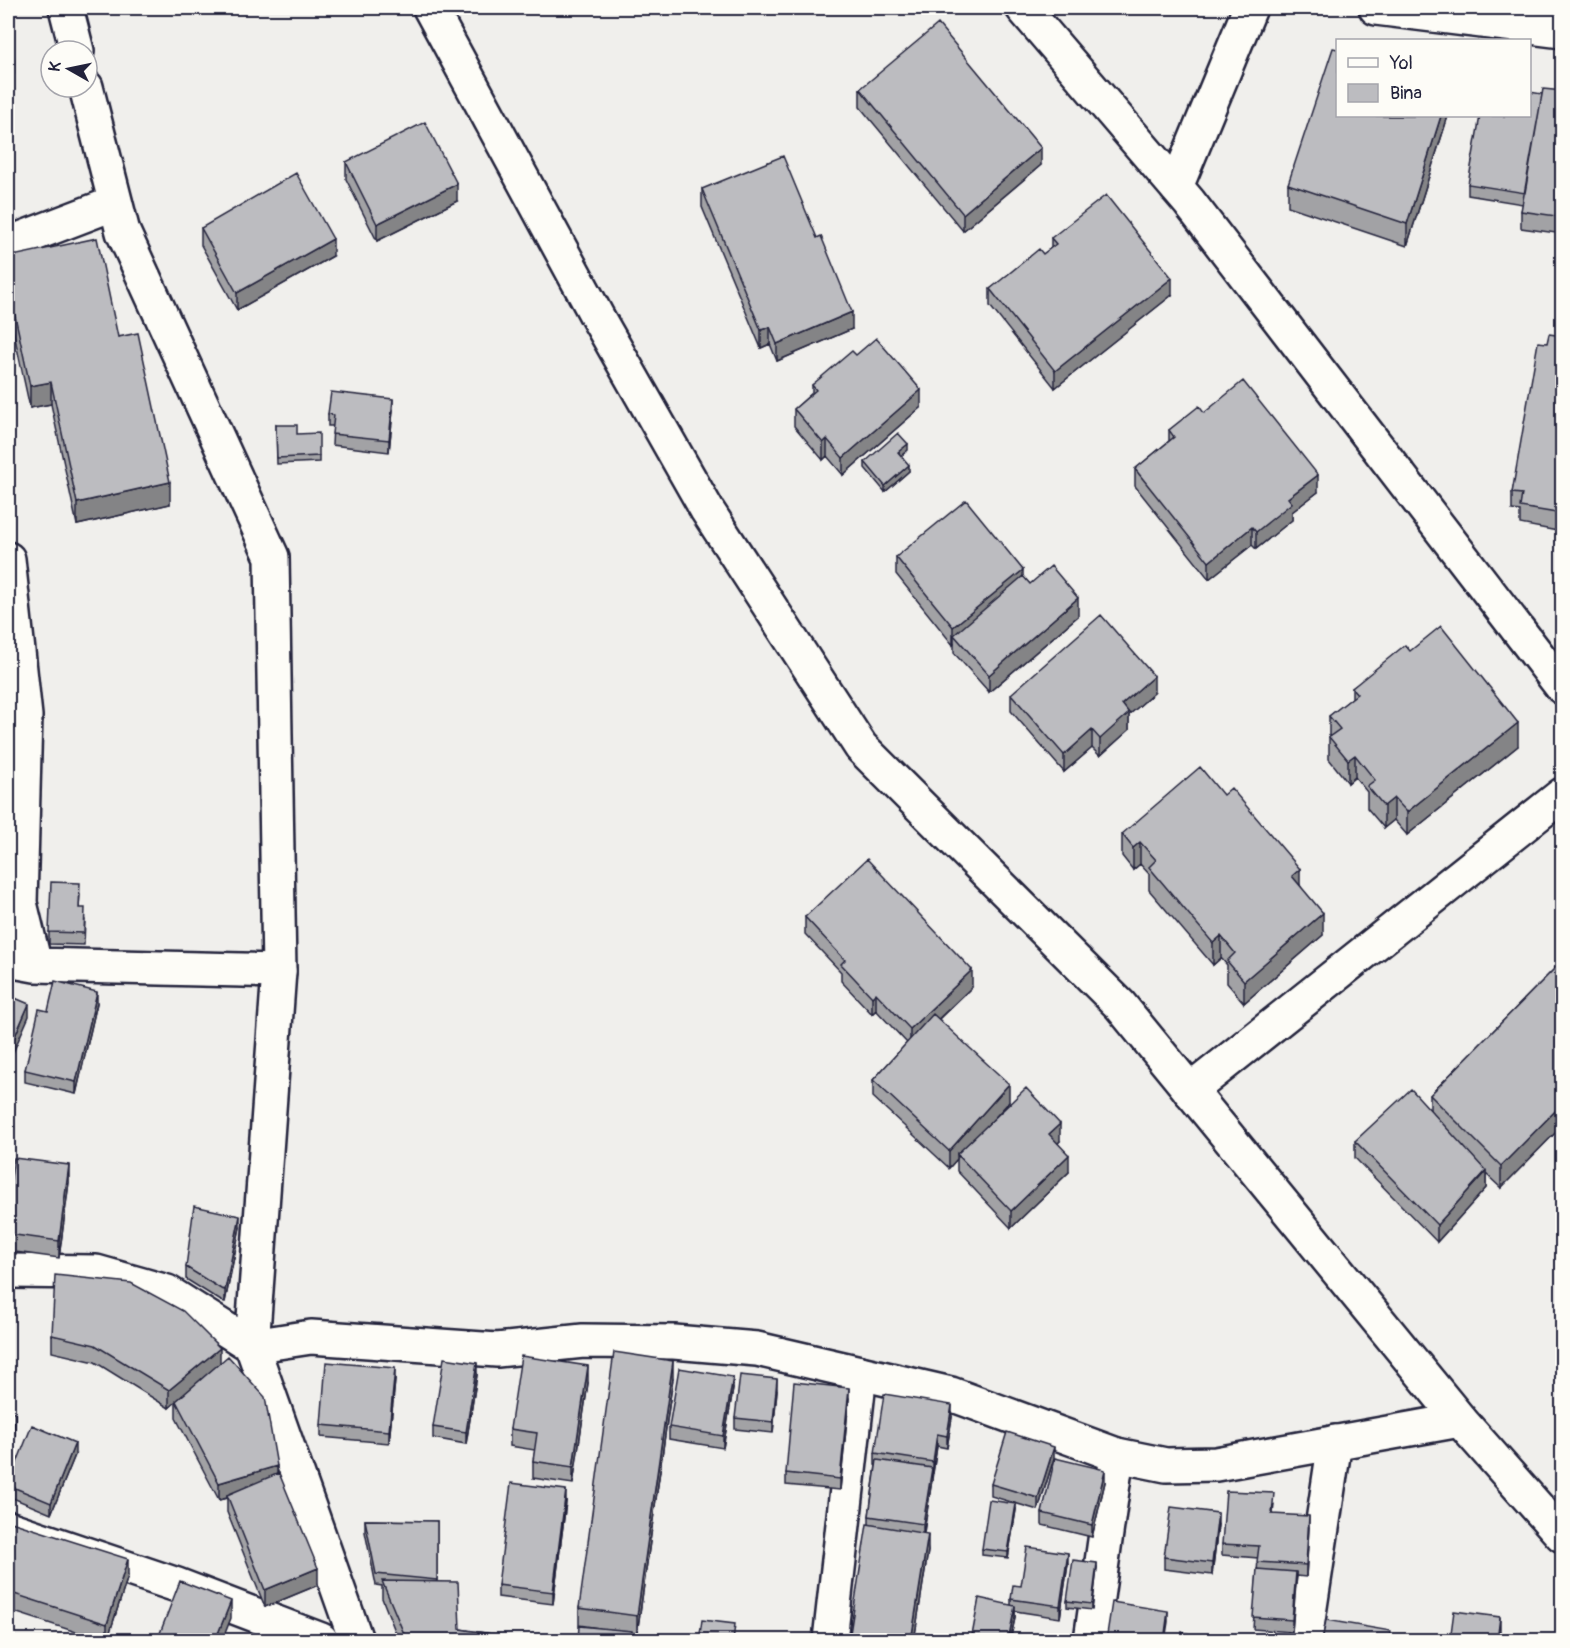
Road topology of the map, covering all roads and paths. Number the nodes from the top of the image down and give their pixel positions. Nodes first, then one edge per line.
1 (66, 8) edge
2 (430, 8) edge
3 (1023, 8) edge
4 (1251, 8) edge
5 (1376, 8) edge
6 (1563, 31) edge
7 (74, 39) edge
8 (89, 99) edge
9 (1176, 187) junction
10 (116, 203) junction
11 (8, 244) edge
12 (8, 559) edge
13 (1563, 687) edge
14 (1563, 795) edge
15 (22, 962) edge
16 (279, 971) junction
17 (1190, 1091) junction
18 (8, 1271) edge
19 (252, 1346) junction
20 (860, 1373) junction
21 (1460, 1420) junction
22 (1335, 1442) junction
23 (1117, 1455) junction
24 (8, 1528) edge
25 (1563, 1535) edge
26 (321, 1641) edge
27 (356, 1641) edge
28 (830, 1641) edge
29 (1091, 1641) edge
30 (1305, 1641) edge

1 - 7 street
2 - 17 street
3 - 9 street
4 - 9 street
5 - 6 street
8 - 10 street
9 - 13 street
10 - 11 street
10 - 16 street
12 - 15 street
14 - 17 street
15 - 16 street
16 - 19 street
17 - 21 street
18 - 19 street
19 - 20 street
19 - 27 street
20 - 23 street
20 - 28 street
21 - 22 street
21 - 25 street
22 - 23 street
22 - 30 street
23 - 29 street
24 - 26 street

